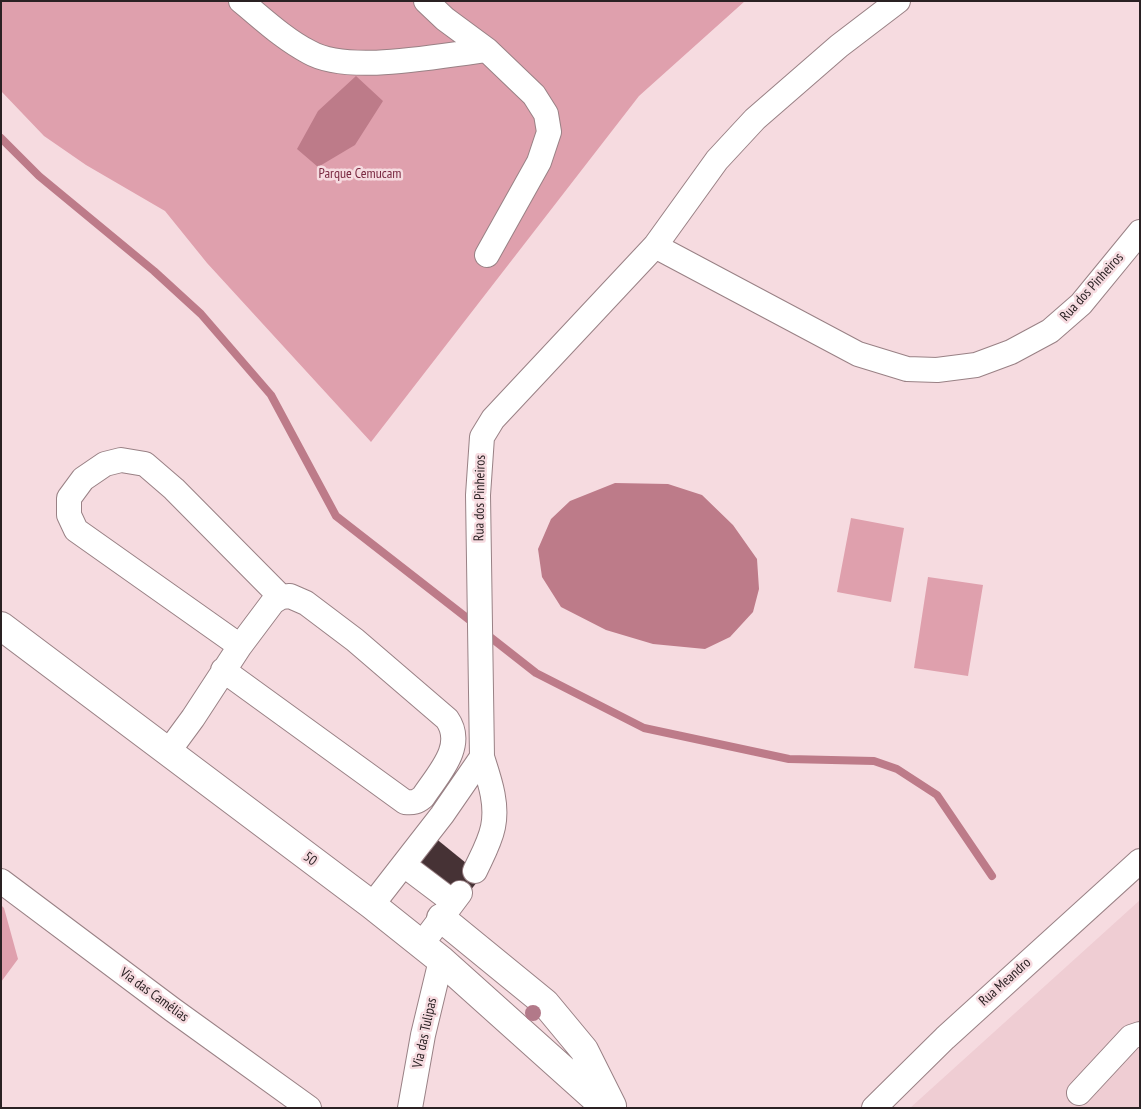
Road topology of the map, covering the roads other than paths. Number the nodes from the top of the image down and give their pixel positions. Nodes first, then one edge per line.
1 (241, 1) edge
2 (426, 1) edge
3 (898, 1) edge
4 (487, 50) junction
5 (1140, 232) edge
6 (655, 246) junction
7 (487, 255) dead end
8 (281, 597) junction
9 (1, 626) edge
10 (240, 646) junction
11 (223, 670) junction
12 (168, 752) junction
13 (482, 757) junction
14 (1140, 861) edge
15 (404, 865) junction
16 (475, 870) dead end
17 (1, 881) edge
18 (451, 904) junction
19 (372, 905) junction
20 (431, 952) junction
21 (1140, 1034) edge
22 (1079, 1093) dead end
23 (309, 1108) edge
24 (410, 1108) edge
25 (606, 1108) edge
26 (613, 1108) edge
27 (874, 1108) edge

1 - 4 street
2 - 4 street
3 - 6 street, Rua dos Pinheiros
4 - 7 street
5 - 6 street, Rua dos Pinheiros
6 - 13 street, Rua dos Pinheiros
8 - 10 street
8 - 10 street
8 - 11 street
9 - 12 main road, 50
10 - 11 street
11 - 12 street
12 - 19 main road, 50
13 - 15 street
13 - 16 street, Rua dos Pinheiros
14 - 27 street, Rua Meandro
15 - 18 street
15 - 19 street
17 - 23 street, Via das Camélias
18 - 20 street
18 - 26 main road
19 - 20 main road, 50
20 - 24 street, Via das Tulipas
20 - 25 main road, 50
21 - 22 street

